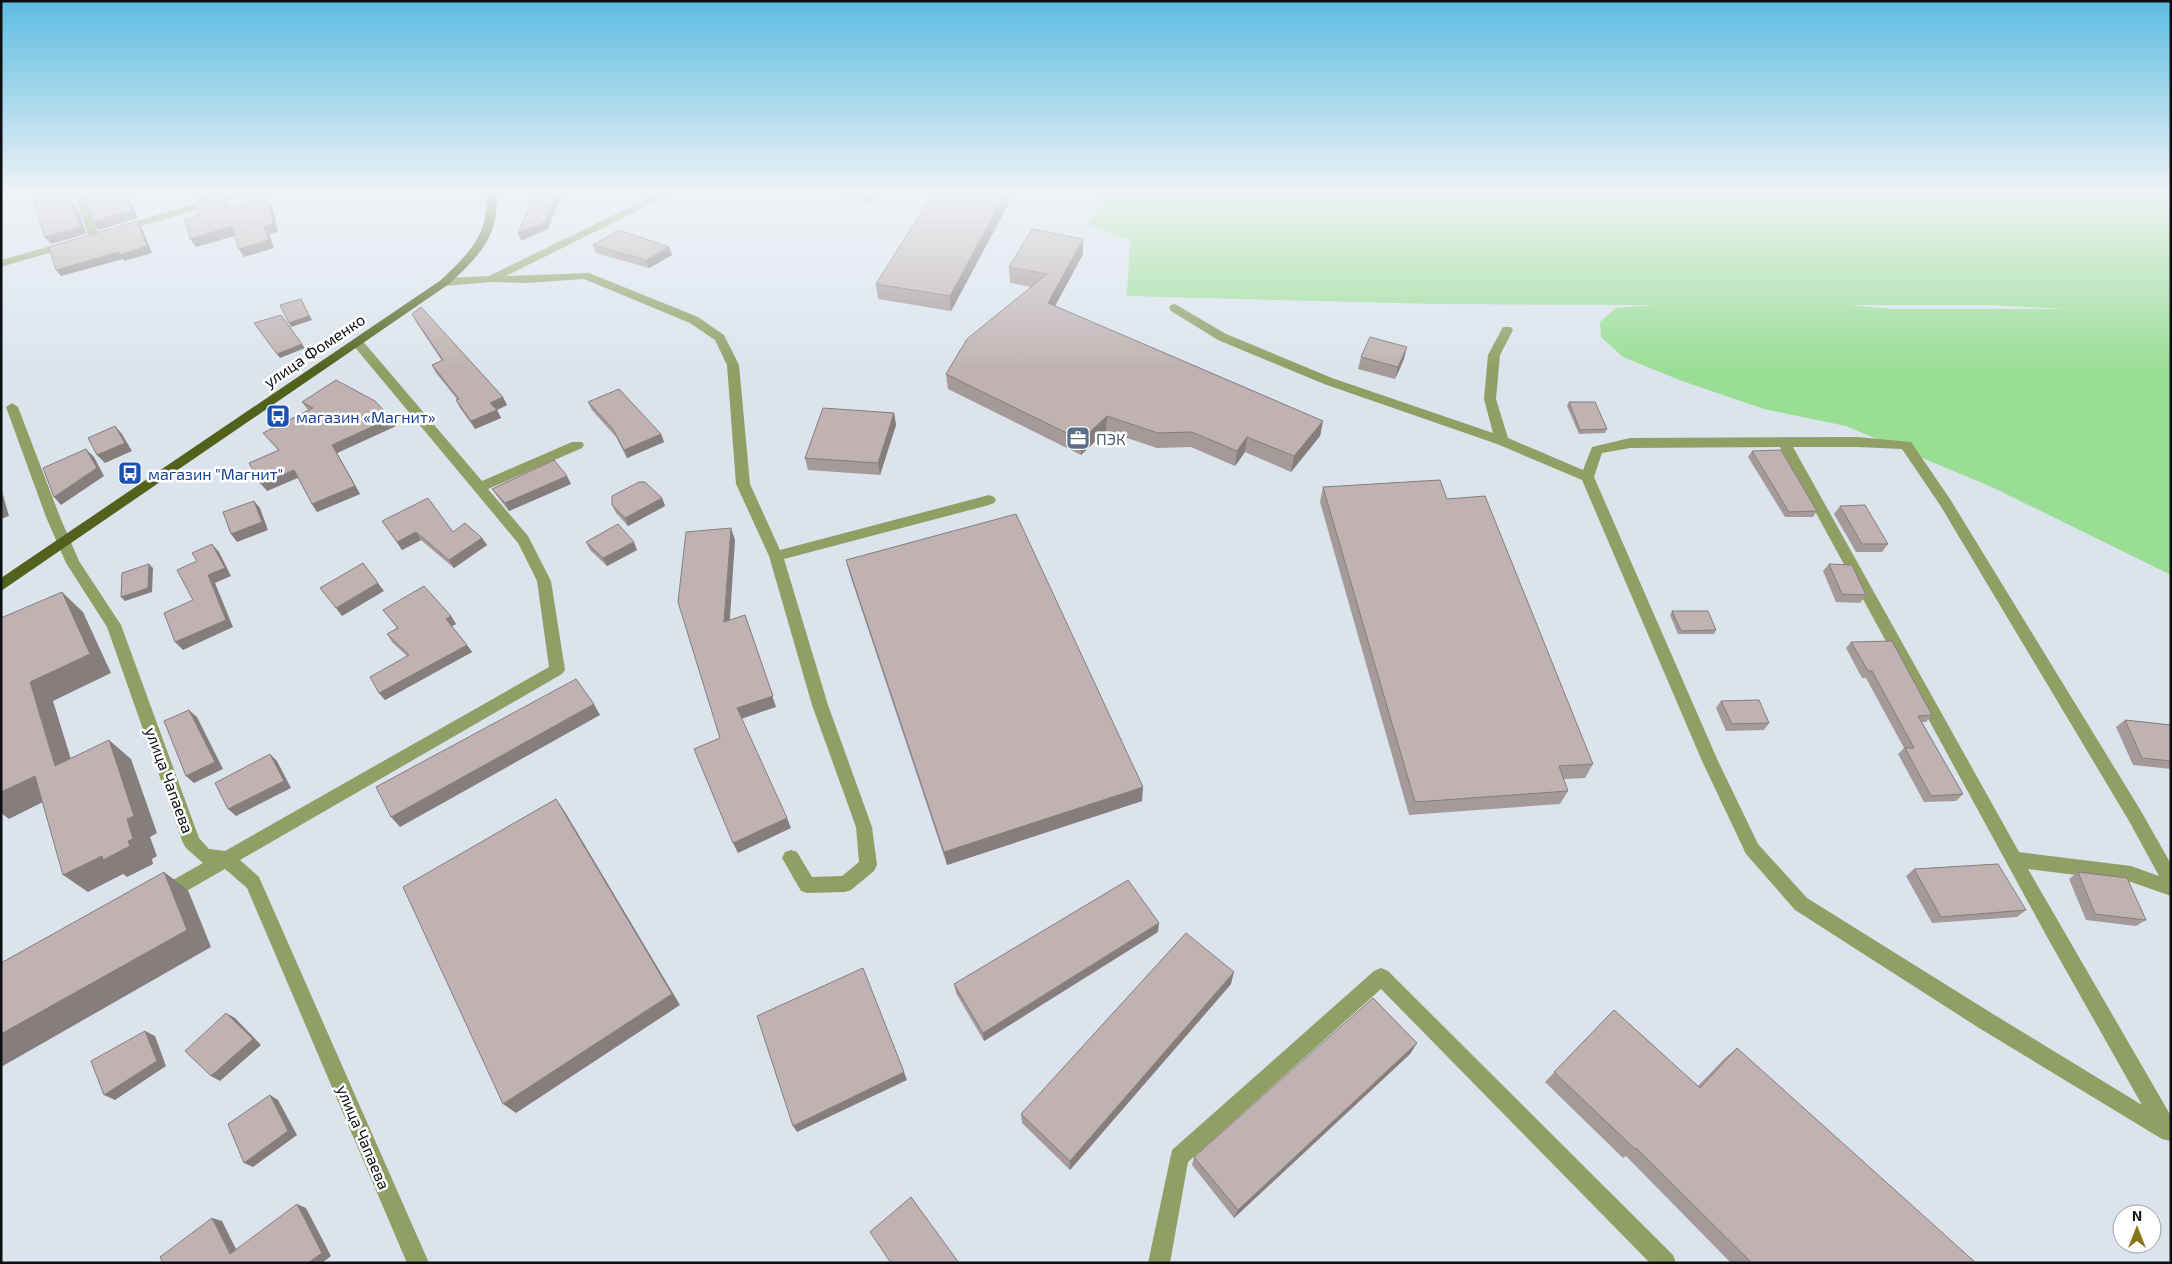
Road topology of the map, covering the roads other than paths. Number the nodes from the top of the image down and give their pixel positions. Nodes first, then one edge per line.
1 (45, 251) edge
2 (475, 251) edge
3 (548, 251) edge
4 (1, 264) edge
5 (490, 279) junction
6 (446, 282) junction
7 (1175, 308) dead end
8 (1507, 330) dead end
9 (357, 342) junction
10 (12, 407) dead end
11 (1502, 441) junction
12 (1784, 442) junction
13 (576, 445) dead end
14 (1587, 477) junction
15 (479, 488) junction
16 (989, 500) dead end
17 (64, 542) junction
18 (776, 556) junction
19 (1, 586) edge
20 (790, 858) dead end
21 (227, 859) junction
22 (2014, 859) junction
23 (2171, 881) edge
24 (2171, 888) edge
25 (147, 903) edge
26 (2170, 1132) edge
27 (418, 1263) edge
28 (1159, 1263) edge
29 (1665, 1263) edge

1 - 4 street
2 - 6 main road
3 - 5 street
5 - 6 street
5 - 18 street
6 - 9 main road, улица Фоменко
7 - 11 street
8 - 11 street
9 - 15 street
9 - 17 main road, улица Фоменко
10 - 17 street, улица Чапаева
11 - 14 street
12 - 14 street
12 - 22 street
12 - 23 street
13 - 15 street
14 - 26 street
15 - 21 street
16 - 18 street
17 - 19 main road, улица Фоменко
17 - 21 street, улица Чапаева
18 - 20 street
21 - 25 street
21 - 27 street, улица Чапаева
22 - 24 street
22 - 26 street
28 - 29 street

